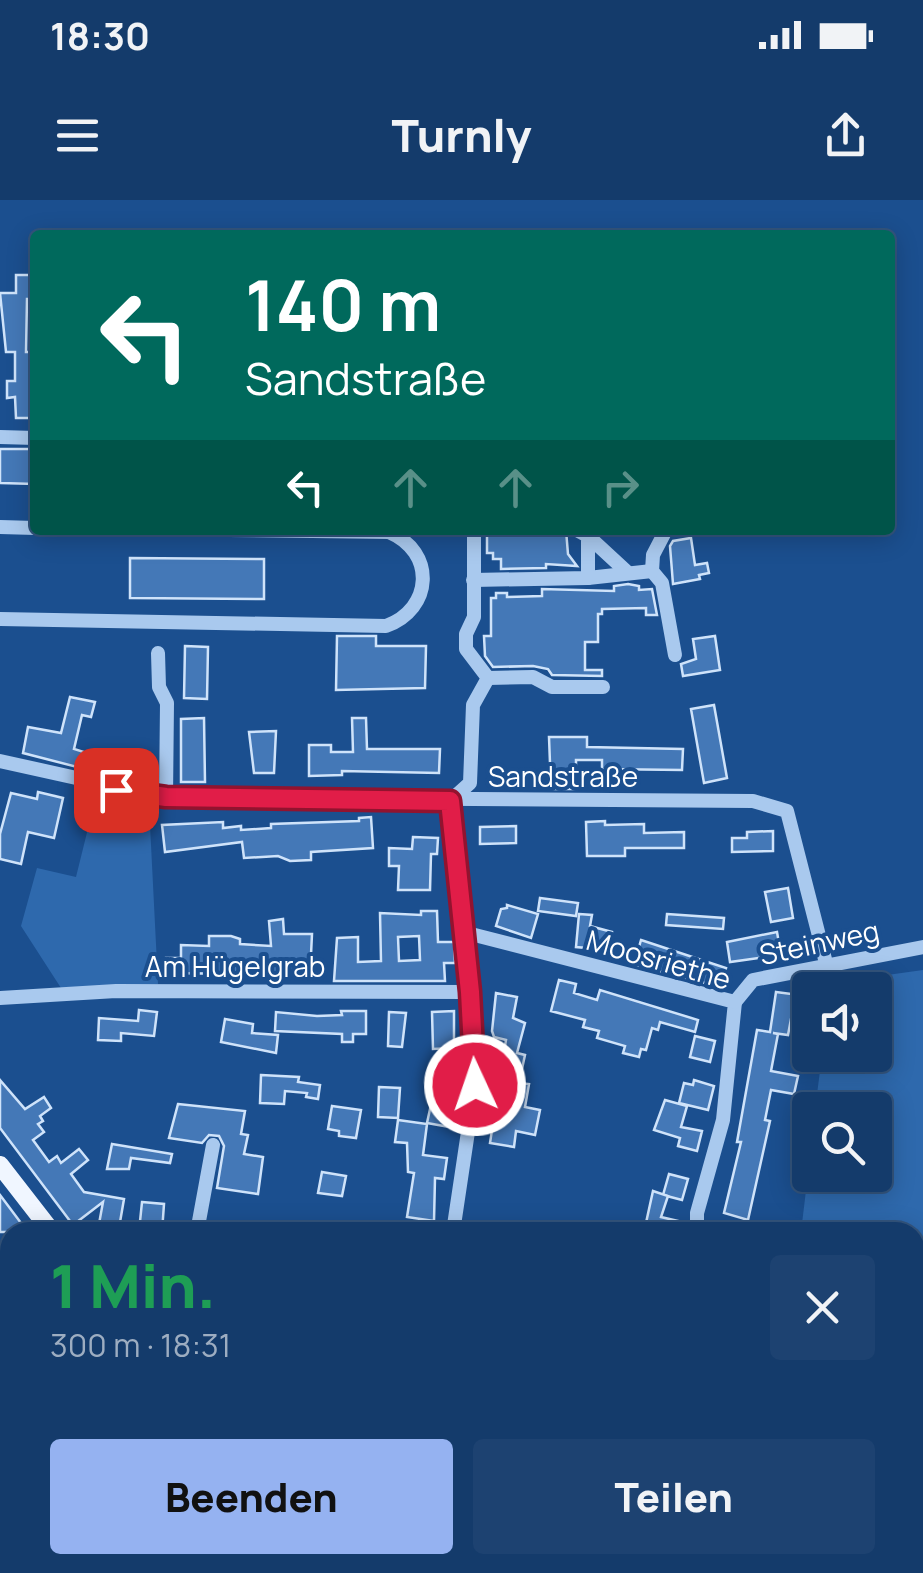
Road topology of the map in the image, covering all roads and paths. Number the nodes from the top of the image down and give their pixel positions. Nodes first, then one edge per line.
1 (0, 438) edge
2 (30, 438) edge
3 (0, 528) edge
4 (30, 528) edge
5 (393, 535) edge
6 (474, 535) edge
7 (582, 535) edge
8 (584, 535) edge
9 (663, 535) edge
10 (652, 571) junction
11 (627, 572) junction
12 (588, 578) junction
13 (474, 580) junction
14 (0, 618) edge
15 (158, 653) dead end
16 (675, 654) dead end
17 (488, 678) junction
18 (603, 687) dead end
19 (0, 762) edge
20 (166, 797) junction
21 (450, 801) junction
22 (463, 932) junction
23 (923, 947) edge
24 (826, 968) junction
25 (470, 992) junction
26 (0, 998) edge
27 (736, 1002) junction
28 (213, 1145) dead end
29 (0, 1165) edge
30 (44, 1222) edge
31 (199, 1222) edge
32 (454, 1222) edge
33 (696, 1222) edge

1 - 2 street
3 - 4 street
5 - 14 street
6 - 13 street
7 - 12 street
8 - 11 street
9 - 10 street
10 - 11 street
10 - 16 street
11 - 12 street
12 - 13 street
13 - 17 street
15 - 20 street
17 - 18 street
17 - 21 street
19 - 20 street, Sandstraße
20 - 21 street, Sandstraße
21 - 22 street
21 - 24 street, Sandstraße
22 - 25 street
22 - 27 street, Moosriethe
23 - 24 street, Steinweg
24 - 27 street, Steinweg
25 - 26 street, Am Hügelgrab
25 - 32 street
27 - 33 street, Moosriethe
28 - 31 street
29 - 30 main road

